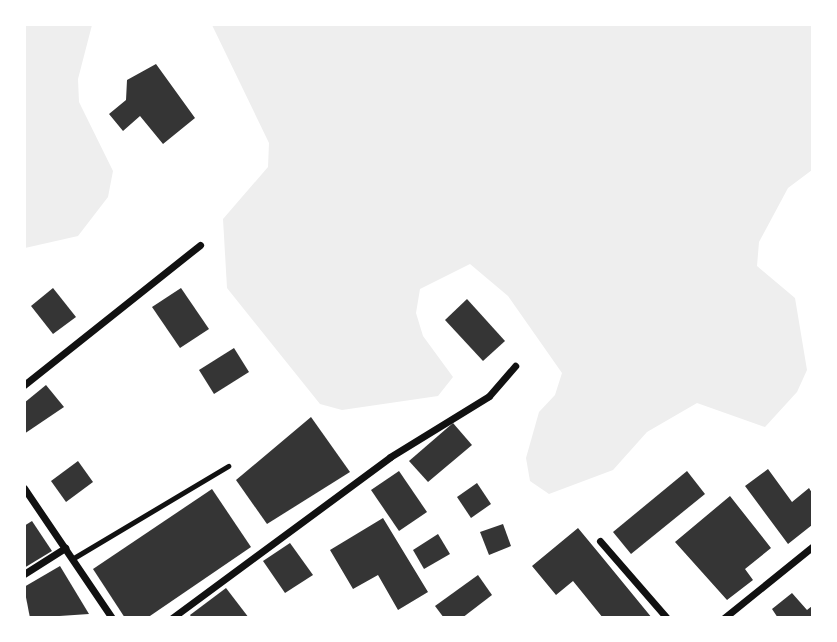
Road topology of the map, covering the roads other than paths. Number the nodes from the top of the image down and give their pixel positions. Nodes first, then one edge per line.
1 (200, 245) dead end
2 (515, 366) dead end
3 (24, 385) edge
4 (228, 466) dead end
5 (24, 488) edge
6 (600, 541) dead end
7 (813, 547) edge
8 (65, 548) junction
9 (72, 559) junction
10 (24, 574) edge
11 (112, 618) edge
12 (172, 618) edge
13 (667, 618) edge
14 (724, 618) edge

1 - 3 street
2 - 12 street
4 - 9 lane
5 - 8 street
6 - 13 street
7 - 14 street
8 - 9 street
8 - 10 street
9 - 11 street

